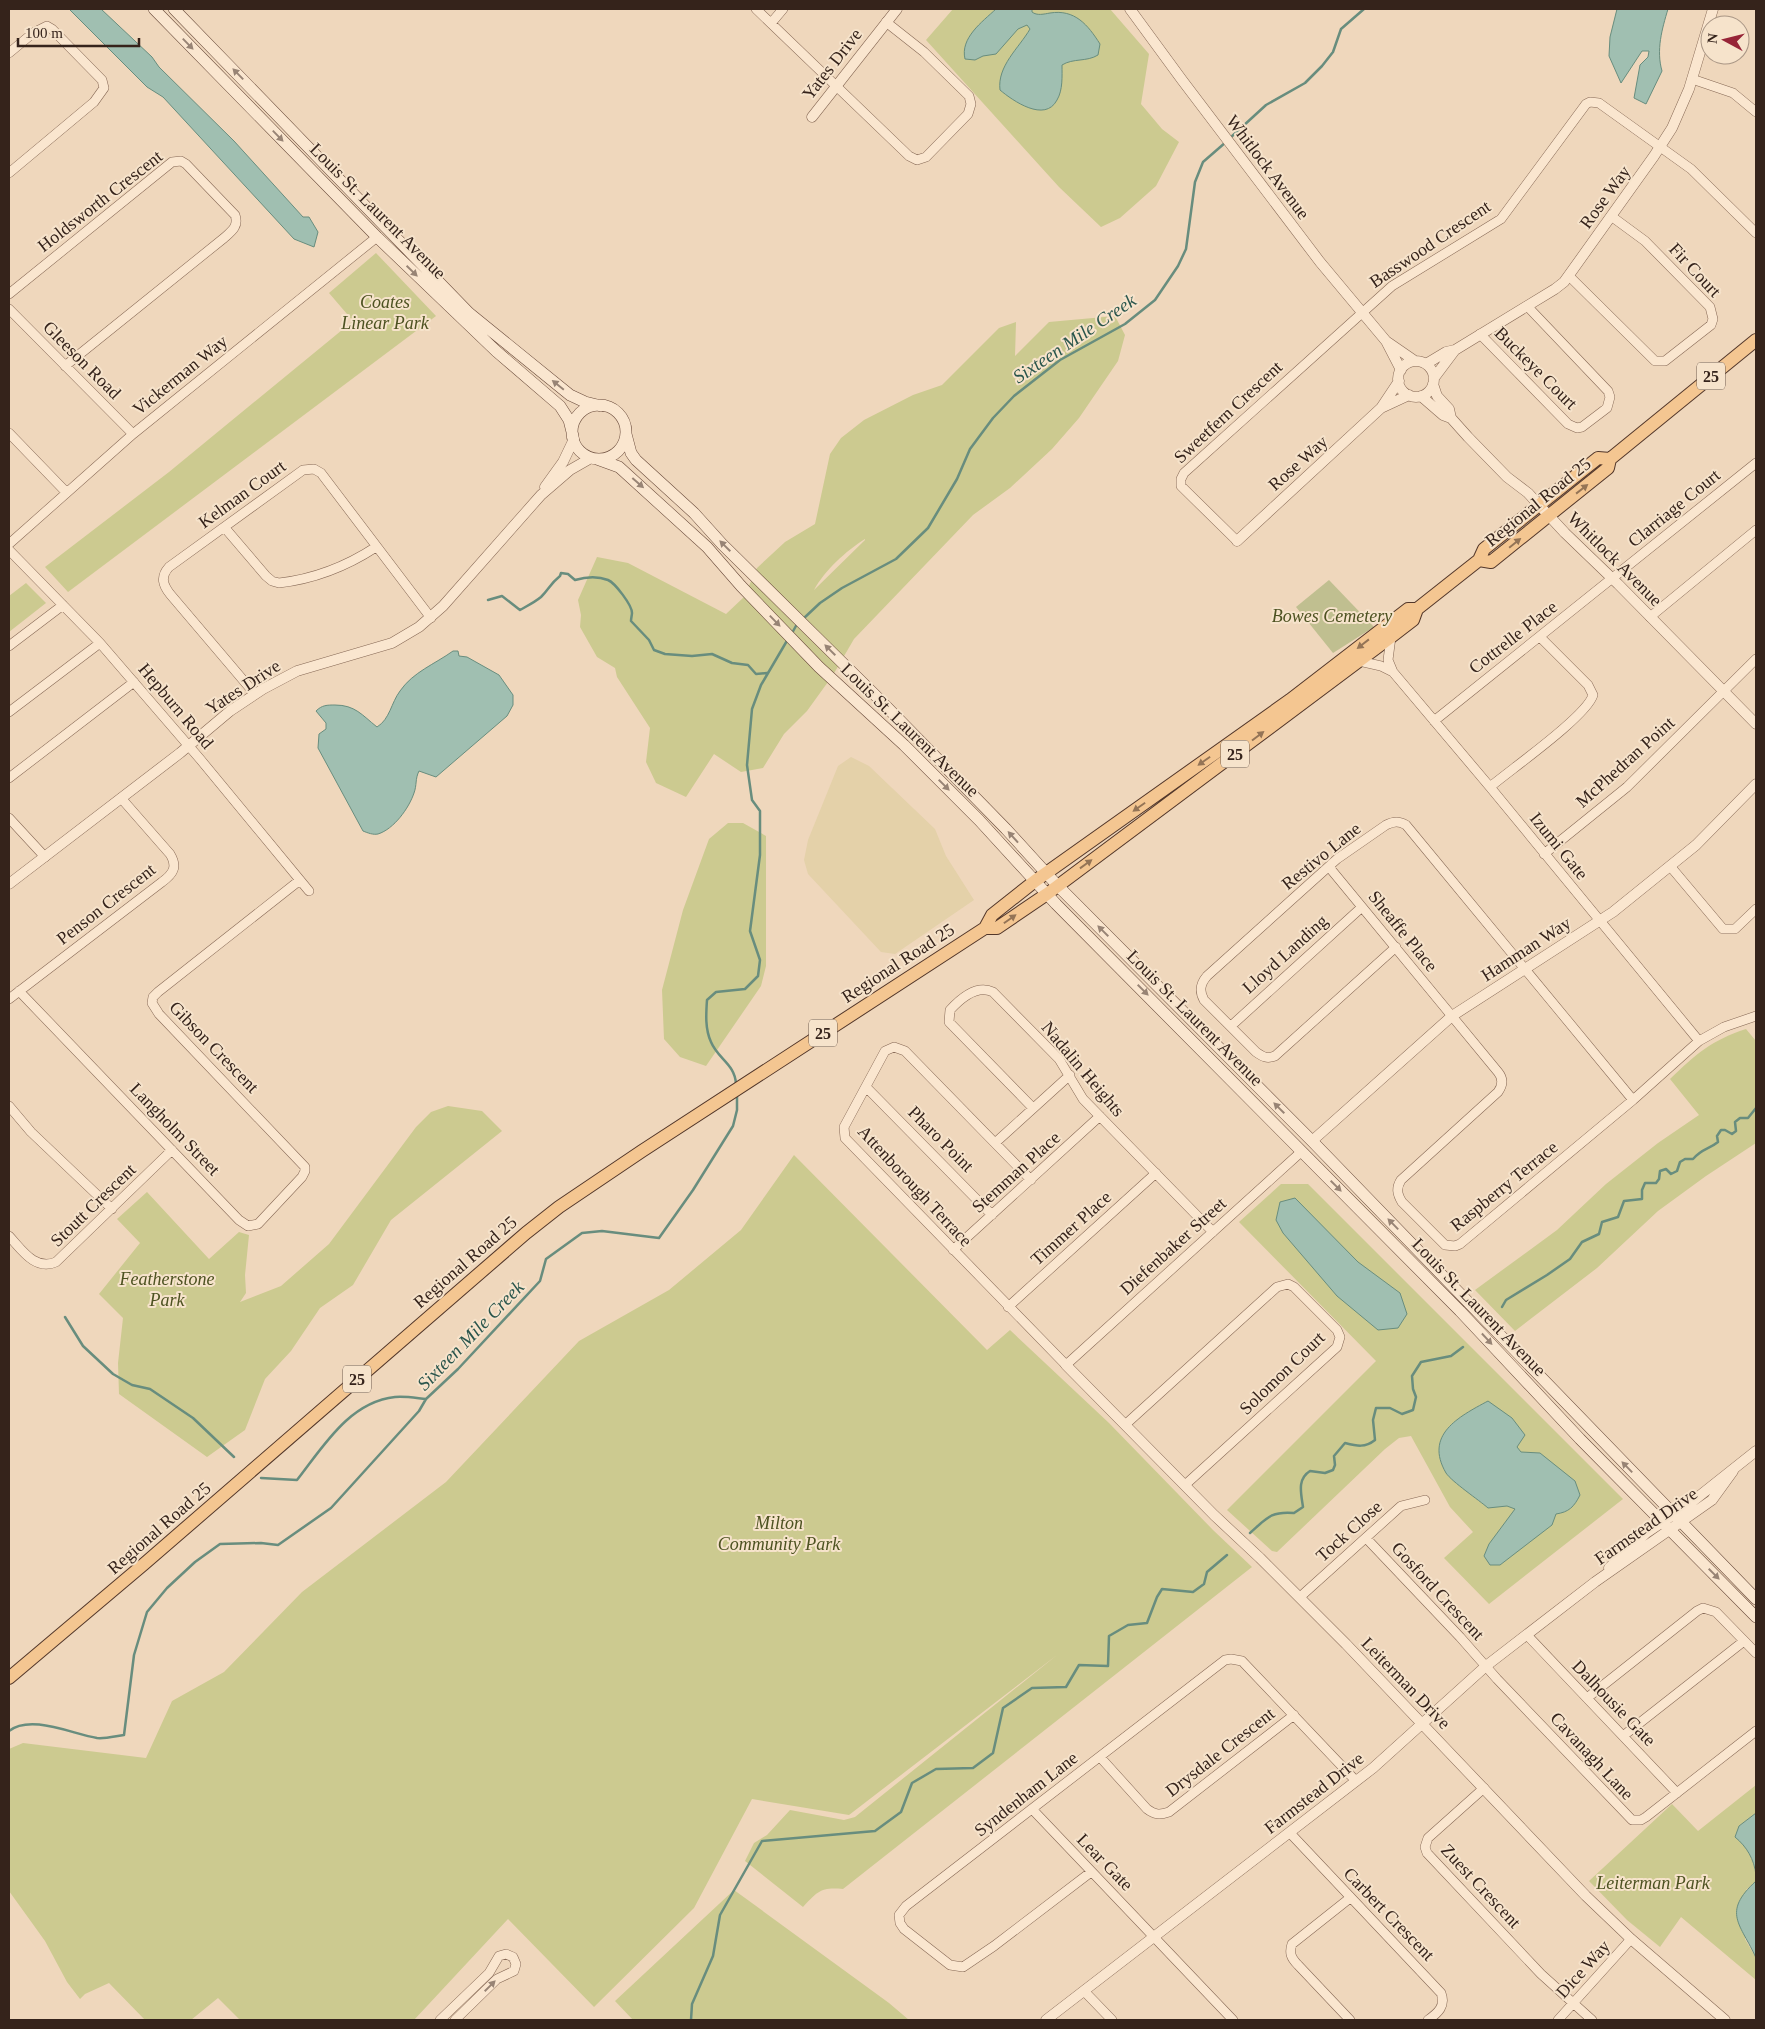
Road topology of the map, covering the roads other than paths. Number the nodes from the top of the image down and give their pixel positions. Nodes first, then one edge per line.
1 (154, 9) edge
2 (174, 9) edge
3 (756, 9) edge
4 (783, 9) edge
5 (897, 9) edge
6 (1130, 9) edge
7 (1713, 9) edge
8 (772, 22) junction
9 (886, 22) junction
10 (9, 53) edge
11 (1692, 79) junction
12 (837, 85) junction
13 (1756, 112) edge
14 (812, 117) dead end
15 (1660, 147) junction
16 (9, 173) edge
17 (1611, 216) junction
18 (1756, 233) edge
19 (377, 237) junction
20 (1568, 276) junction
21 (9, 294) edge
22 (1527, 306) junction
23 (9, 309) edge
24 (1362, 312) junction
25 (1480, 334) junction
26 (1756, 340) edge
27 (1386, 341) junction
28 (1455, 350) junction
29 (1415, 361) junction
30 (1426, 364) junction
31 (65, 366) junction
32 (1401, 370) junction
33 (1399, 381) junction
34 (1434, 381) junction
35 (1409, 395) junction
36 (1421, 396) junction
37 (601, 406) junction
38 (1382, 408) junction
39 (1451, 418) junction
40 (9, 434) edge
41 (133, 434) junction
42 (626, 434) junction
43 (573, 438) junction
44 (594, 459) junction
45 (1610, 459) junction
46 (1756, 463) edge
47 (66, 492) junction
48 (541, 495) junction
49 (1539, 505) junction
50 (1549, 516) junction
51 (225, 528) junction
52 (1756, 530) edge
53 (1237, 541) joint
54 (9, 544) edge
55 (376, 547) junction
56 (9, 550) edge
57 (1479, 560) junction
58 (1612, 578) junction
59 (63, 605) junction
60 (1417, 609) junction
61 (1650, 616) junction
62 (431, 618) junction
63 (1391, 637) junction
64 (1540, 637) junction
65 (100, 643) junction
66 (9, 646) edge
67 (1756, 659) edge
68 (1359, 661) junction
69 (1393, 672) junction
70 (134, 682) junction
71 (1724, 691) junction
72 (254, 694) junction
73 (9, 712) edge
74 (1434, 721) junction
75 (1756, 724) edge
76 (188, 746) junction
77 (9, 778) edge
78 (1756, 784) edge
79 (1490, 787) junction
80 (122, 798) junction
81 (9, 818) edge
82 (1544, 854) junction
83 (45, 857) junction
84 (1670, 866) junction
85 (1329, 867) junction
86 (1046, 873) junction
87 (300, 880) junction
88 (1035, 881) junction
89 (9, 884) edge
90 (1052, 890) junction
91 (309, 891) dead end
92 (1362, 907) junction
93 (1756, 909) edge
94 (1599, 921) junction
95 (985, 928) junction
96 (1396, 947) junction
97 (1525, 969) junction
98 (19, 991) junction
99 (9, 999) edge
100 (1452, 1016) junction
101 (1756, 1016) edge
102 (1231, 1026) junction
103 (1699, 1041) junction
104 (1070, 1076) junction
105 (866, 1087) junction
106 (1634, 1100) junction
107 (9, 1106) edge
108 (1033, 1108) junction
109 (1100, 1116) junction
110 (1312, 1141) junction
111 (995, 1143) junction
112 (172, 1150) junction
113 (1301, 1152) junction
114 (305, 1167) joint
115 (1156, 1173) junction
116 (1031, 1180) junction
117 (112, 1209) junction
118 (992, 1215) junction
119 (1213, 1232) junction
120 (9, 1236) edge
121 (953, 1250) junction
122 (1008, 1307) junction
123 (1066, 1365) junction
124 (1126, 1424) junction
125 (1756, 1451) edge
126 (1185, 1485) junction
127 (1425, 1500) dead end
128 (1677, 1519) junction
129 (1666, 1526) junction
130 (1366, 1538) junction
131 (1300, 1597) junction
132 (1756, 1599) edge
133 (1756, 1617) edge
134 (1527, 1635) junction
135 (1744, 1641) junction
136 (1756, 1653) edge
137 (1486, 1666) junction
138 (9, 1678) edge
139 (1587, 1698) junction
140 (1294, 1715) junction
141 (1422, 1724) junction
142 (1756, 1731) edge
143 (1623, 1736) junction
144 (1100, 1758) junction
145 (1356, 1782) junction
146 (1484, 1788) junction
147 (1677, 1793) junction
148 (1032, 1809) junction
149 (1290, 1833) junction
150 (1091, 1872) junction
151 (1350, 1898) junction
152 (1154, 1938) junction
153 (1631, 1939) junction
154 (1084, 1991) junction
155 (1574, 2005) junction
156 (440, 2020) edge
157 (455, 2020) edge
158 (1046, 2020) edge
159 (1112, 2020) edge
160 (1232, 2020) edge
161 (1350, 2020) edge
162 (1428, 2020) edge
163 (1558, 2020) edge
164 (1592, 2020) edge
165 (1725, 2020) edge

1 -> 19 main road, Louis St. Laurent Avenue
37 -> 2 main road, Louis St. Laurent Avenue
3 - 8 street
4 - 8 street
5 - 9 street, Yates Drive
6 - 24 street, Whitlock Avenue
7 - 11 street, Rose Way
8 - 12 street
9 - 12 street, Yates Drive
9 - 12 street
10 - 16 street
11 - 13 street
11 - 15 street, Rose Way
12 - 14 street, Yates Drive
15 - 17 street, Rose Way
15 - 18 street
15 - 24 street, Basswood Crescent
17 - 20 street, Rose Way
17 - 20 street, Fir Court
19 - 41 street, Vickerman Way
19 -> 43 main road, Louis St. Laurent Avenue
20 - 22 street, Rose Way
21 - 31 street, Holdsworth Crescent
22 - 25 street, Rose Way
22 - 25 street, Buckeye Court
23 - 31 street, Gleeson Road
24 - 27 street, Whitlock Avenue
24 - 53 street, Sweetfern Crescent
25 - 28 street, Rose Way
26 - 45 main road, Regional Road 25 / 25
27 - 29 street, Whitlock Avenue
27 - 32 street, Whitlock Avenue
28 - 30 street, Rose Way
28 - 34 street, Rose Way
29 - 30 street
29 - 32 street
30 - 34 street
31 - 41 street, Gleeson Road
32 - 33 street
33 - 35 street
33 - 38 street, Rose Way
34 - 36 street
34 - 39 street, Whitlock Avenue
35 - 36 street
35 - 38 street, Rose Way
36 - 39 street, Whitlock Avenue
37 - 42 main road
37 - 43 main road
38 - 53 street, Rose Way
39 - 49 street, Whitlock Avenue
40 - 47 street
41 - 47 street, Vickerman Way
42 - 44 main road
86 -> 42 main road, Louis St. Laurent Avenue
43 - 44 main road
43 - 48 street, Yates Drive
44 - 48 street, Yates Drive
44 -> 88 main road, Louis St. Laurent Avenue
45 - 49 main road, Regional Road 25 / 25
50 -> 45 main road, Regional Road 25 / 25
46 - 58 street, Clarriage Court
47 - 54 street, Vickerman Way
48 - 62 street, Yates Drive
49 - 50 street, Whitlock Avenue
49 - 57 main road, Regional Road 25 / 25
57 -> 50 main road, Regional Road 25 / 25
50 - 58 street, Whitlock Avenue
51 - 55 street
51 - 55 street, Kelman Court
51 - 72 street, Kelman Court
52 - 61 street
55 - 62 street, Kelman Court
56 - 59 street, Hepburn Road
57 - 60 main road, Regional Road 25 / 25
58 - 61 street, Whitlock Avenue
58 - 64 street, Cottrelle Place
59 - 65 street, Hepburn Road
59 - 66 street
60 - 63 main road, Regional Road 25 / 25
60 -> 86 main road, Regional Road 25 / 25
61 - 71 street, Whitlock Avenue
62 - 72 street, Yates Drive
63 - 68 main road, Regional Road 25 / 25
63 - 69 street
64 - 74 street, Cottrelle Place
64 - 79 street
65 - 70 street, Hepburn Road
65 - 73 street
67 - 71 street, McPhedran Point
68 - 69 street, Izumi Gate
90 -> 68 main road, Regional Road 25 / 25
69 - 74 street, Izumi Gate
70 - 76 street, Hepburn Road
70 - 77 street
71 - 75 street, Whitlock Avenue
71 - 82 street, McPhedran Point
72 - 76 street, Yates Drive
74 - 79 street, Izumi Gate
76 - 80 street, Yates Drive
76 - 87 street, Hepburn Road
78 - 84 street, Hamman Way
79 - 82 street, Izumi Gate
80 - 83 street, Yates Drive
80 - 98 street, Penson Crescent
81 - 83 street
82 - 94 street, Izumi Gate
83 - 89 street, Yates Drive
84 - 93 street
84 - 94 street, Hamman Way
85 - 92 street, Sheaffe Place
85 - 97 street, Restivo Lane
85 - 102 street, Restivo Lane
86 - 88 main road, Regional Road 25 / 25
86 - 90 main road, Louis St. Laurent Avenue
87 - 91 street, Hepburn Road
87 - 114 street, Gibson Crescent
88 - 90 main road, Louis St. Laurent Avenue
88 - 95 main road, Regional Road 25 / 25
95 -> 90 main road, Regional Road 25 / 25
110 -> 90 main road, Louis St. Laurent Avenue
90 -> 113 main road, Louis St. Laurent Avenue
92 - 96 street, Sheaffe Place
92 - 102 street, Lloyd Landing
94 - 97 street, Hamman Way
94 - 103 street, Izumi Gate
95 - 138 main road, Regional Road 25 / 25
96 - 100 street, Sheaffe Place
96 - 102 street, Restivo Lane
97 - 100 street, Hamman Way
97 - 106 street, Restivo Lane
98 - 99 street, Penson Crescent
98 - 112 street, Langholm Street
100 - 106 street, Raspberry Terrace
100 - 110 street, Hamman Way
101 - 103 street, Raspberry Terrace
103 - 106 street, Raspberry Terrace
104 - 108 street
104 - 108 street, Nadalin Heights
104 - 109 street, Nadalin Heights
105 - 111 street, Attenborough Terrace
105 - 118 street, Pharo Point
105 - 121 street, Attenborough Terrace
107 - 117 street
108 - 111 street
109 - 115 street, Nadalin Heights
109 - 116 street, Stemman Place
128 -> 110 main road, Louis St. Laurent Avenue
111 - 116 street, Attenborough Terrace
112 - 114 street, Langholm Street
112 - 117 street, Stoutt Crescent
113 - 119 street, Diefenbaker Street
113 -> 129 main road, Louis St. Laurent Avenue
115 - 119 street, Nadalin Heights
115 - 122 street, Timmer Place
116 - 118 street, Stemman Place
117 - 120 street, Stoutt Crescent
118 - 121 street, Stemman Place
119 - 123 street, Diefenbaker Street
121 - 122 street, Attenborough Terrace
122 - 123 street, Attenborough Terrace
123 - 124 street, Leiterman Drive
124 - 126 street, Leiterman Drive
124 - 126 street, Solomon Court
125 - 128 street, Farmstead Drive
126 - 131 street, Leiterman Drive
127 - 130 street, Tock Close
128 - 129 street, Farmstead Drive
128 - 132 main road, Louis St. Laurent Avenue
129 -> 133 main road, Louis St. Laurent Avenue
129 - 134 street, Farmstead Drive
130 - 131 street, Tock Close
130 - 137 street, Gosford Crescent
131 - 141 street, Leiterman Drive
134 - 137 street, Farmstead Drive
134 - 139 street, Dalhousie Gate
135 - 136 street, Cavanagh Lane
135 - 139 street, Cavanagh Lane
135 - 143 street
137 - 141 street, Farmstead Drive
137 - 147 street, Cavanagh Lane
139 - 143 street, Dalhousie Gate
140 - 144 street, Syndenham Lane
140 - 144 street, Drysdale Crescent
140 - 145 street, Syndenham Lane
141 - 145 street, Farmstead Drive
141 - 146 street, Leiterman Drive
142 - 147 street, Cavanagh Lane
143 - 147 street, Dalhousie Gate
144 - 148 street, Syndenham Lane
145 - 149 street, Farmstead Drive
146 - 153 street, Leiterman Drive
146 - 155 street, Zuest Crescent
148 - 150 street, Lear Gate
148 - 150 street, Syndenham Lane
149 - 151 street, Carbert Crescent
149 - 152 street, Farmstead Drive
150 - 152 street, Lear Gate
151 - 161 street
151 - 162 street, Carbert Crescent
152 - 154 street, Farmstead Drive
152 - 160 street, Lear Gate
153 - 155 street, Dice Way
153 - 165 street, Leiterman Drive
154 - 158 street, Farmstead Drive
154 - 159 street
155 - 163 street, Dice Way
155 - 164 street, Zuest Crescent
157 -> 156 street

